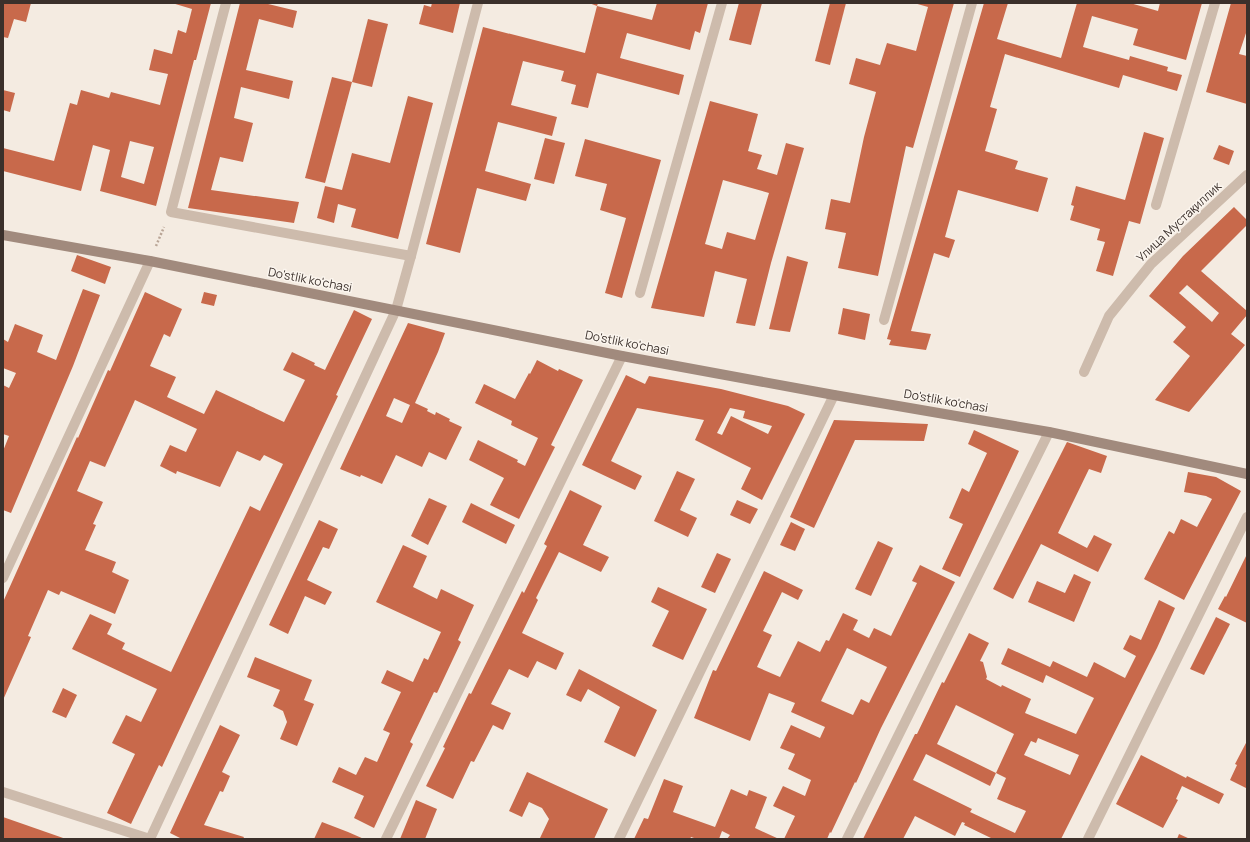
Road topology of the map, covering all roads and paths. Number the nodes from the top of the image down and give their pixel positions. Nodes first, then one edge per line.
1 (226, 3) edge
2 (478, 3) edge
3 (722, 3) edge
4 (972, 3) edge
5 (1215, 3) edge
6 (1247, 176) edge
7 (1156, 205) dead end
8 (171, 212) junction
9 (3, 235) edge
10 (411, 256) junction
11 (150, 261) junction
12 (640, 294) dead end
13 (396, 310) junction
14 (884, 320) dead end
15 (622, 356) junction
16 (1084, 372) dead end
17 (834, 395) junction
18 (1049, 432) junction
19 (1247, 474) edge
20 (1247, 517) edge
21 (3, 578) edge
22 (3, 792) edge
23 (150, 839) edge
24 (386, 839) edge
25 (619, 839) edge
26 (847, 839) edge
27 (1088, 839) edge

1 - 8 street
2 - 10 street
3 - 12 street
4 - 14 street
5 - 7 street
6 - 16 street, Улица Мустақиллик
8 - 10 street
8 - 11 path
9 - 11 street, Do'stlik ko'chasi
10 - 13 street
11 - 13 street, Do'stlik ko'chasi
11 - 21 street
13 - 15 street, Do'stlik ko'chasi
13 - 23 street
15 - 17 street, Do'stlik ko'chasi
15 - 24 street
17 - 18 street, Do'stlik ko'chasi
17 - 25 street
18 - 19 street, Do'stlik ko'chasi
18 - 26 street
20 - 27 street
22 - 23 street

